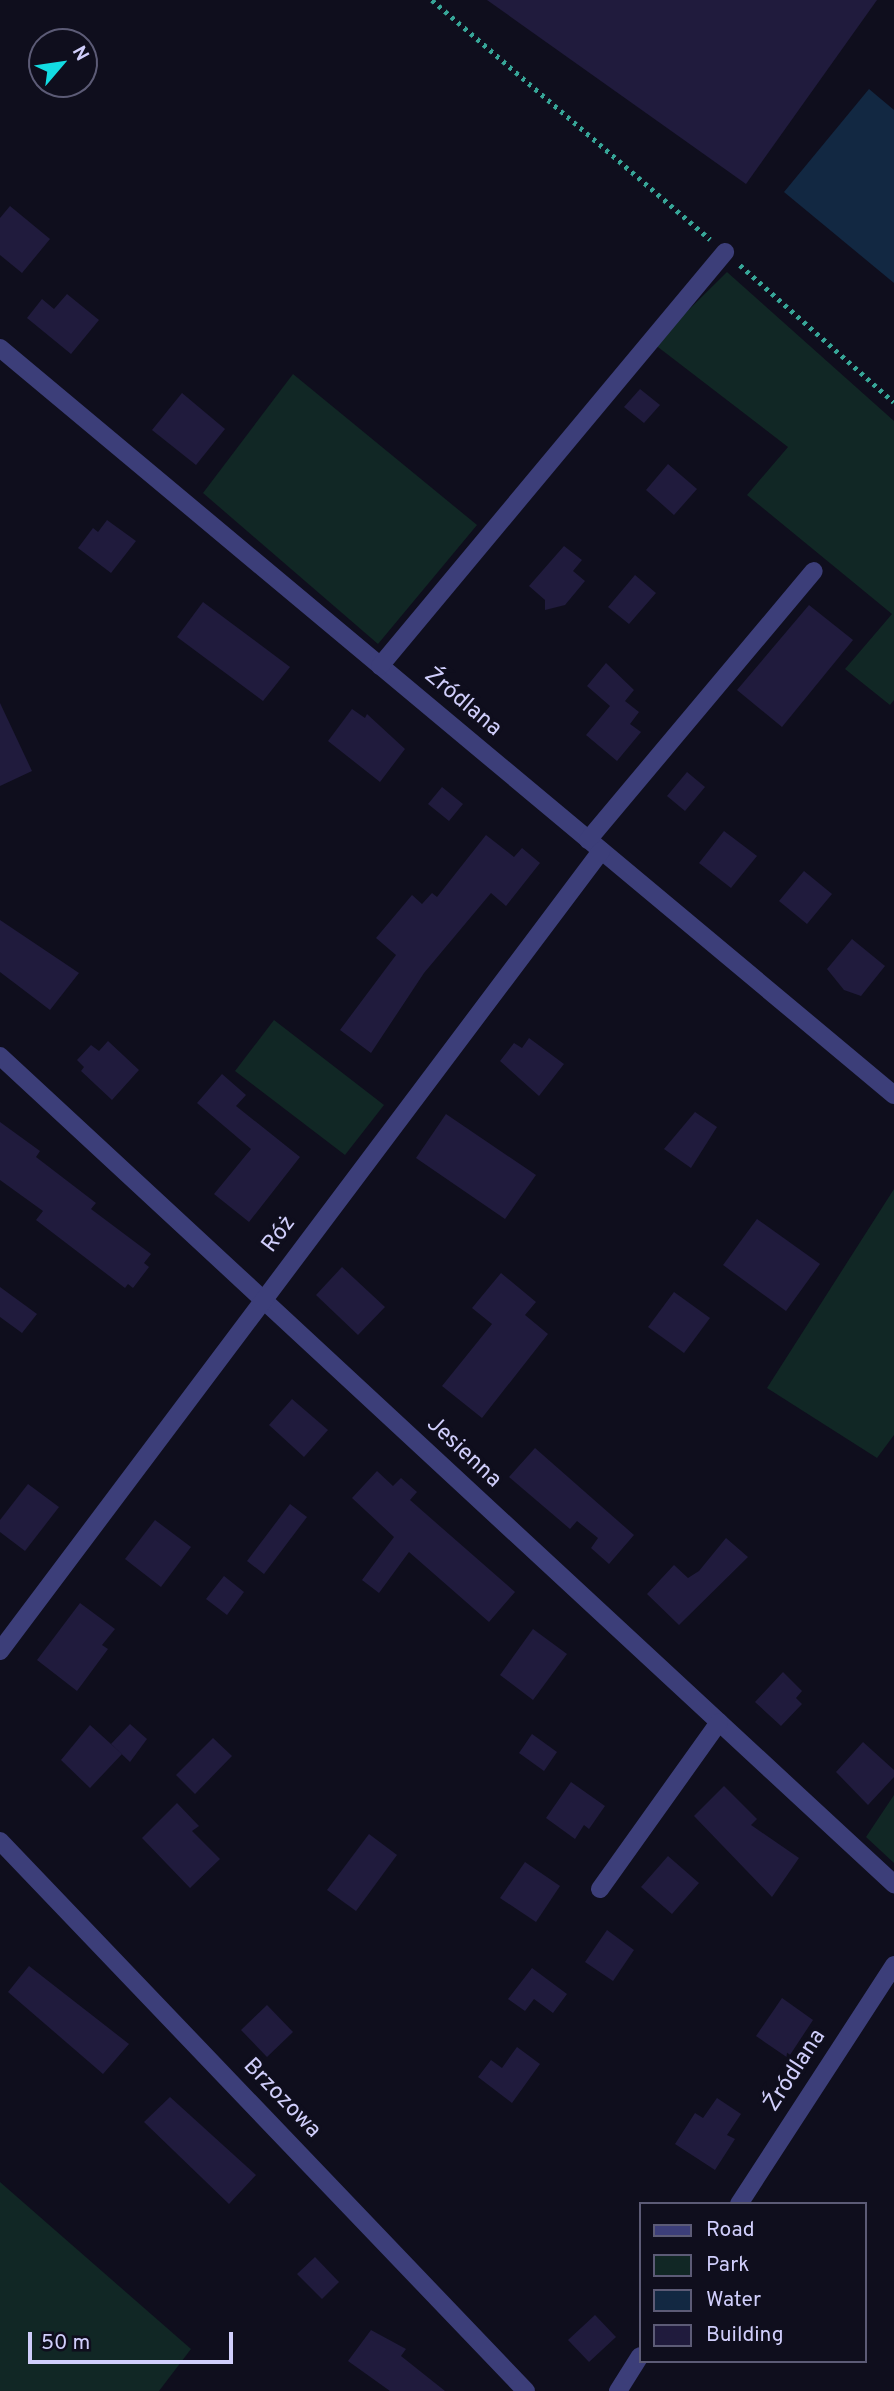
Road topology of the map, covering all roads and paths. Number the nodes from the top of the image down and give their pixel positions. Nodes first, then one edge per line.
1 (432, 0) edge
2 (725, 252) junction
3 (0, 348) edge
4 (894, 401) edge
5 (814, 571) dead end
6 (380, 666) junction
7 (595, 846) junction
8 (0, 1056) edge
9 (894, 1095) edge
10 (262, 1300) junction
11 (0, 1651) edge
12 (719, 1723) junction
13 (0, 1841) edge
14 (894, 1884) edge
15 (600, 1889) dead end
16 (894, 1965) edge
17 (739, 2202) edge
18 (638, 2359) edge
19 (526, 2391) edge
20 (618, 2391) edge

1 - 2 path
2 - 4 path
2 - 6 street
3 - 6 street, Źródlana
5 - 7 street, Róż
6 - 7 street, Źródlana
7 - 9 street, Źródlana
7 - 10 street, Róż
8 - 10 street, Jesienna
10 - 11 street, Róż
10 - 12 street, Jesienna
12 - 14 street, Jesienna
12 - 15 street
13 - 19 street, Brzozowa
16 - 17 street, Źródlana
18 - 20 street

